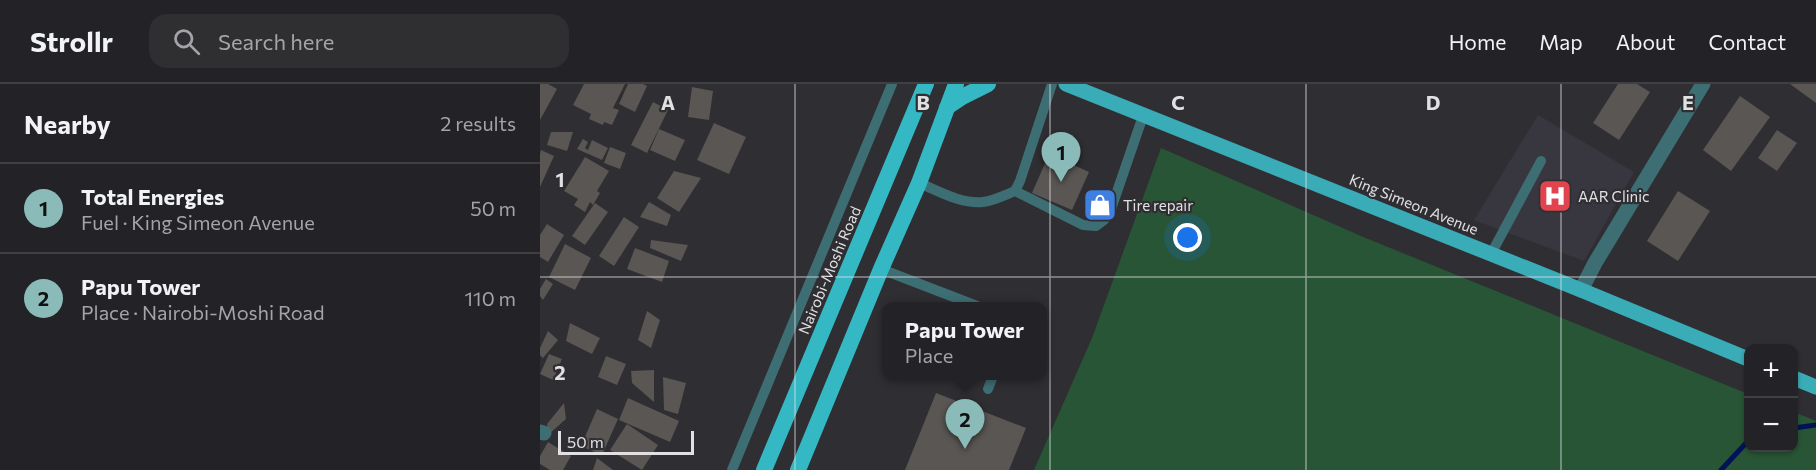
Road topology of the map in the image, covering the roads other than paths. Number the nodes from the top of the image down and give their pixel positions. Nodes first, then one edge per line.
1 (892, 84) edge
2 (926, 84) edge
3 (956, 84) edge
4 (988, 84) edge
5 (1052, 84) edge
6 (1066, 84) edge
7 (1703, 84) edge
8 (947, 107) junction
9 (1143, 116) junction
10 (1541, 161) dead end
11 (919, 183) junction
12 (1015, 191) junction
13 (1491, 254) junction
14 (880, 269) junction
15 (1581, 290) junction
16 (967, 302) edge
17 (1744, 357) edge
18 (991, 380) edge
19 (1798, 380) edge
20 (1816, 387) edge
21 (988, 389) dead end
22 (732, 470) edge
23 (764, 470) edge
24 (798, 470) edge

1 - 22 lane
2 - 23 highway, Nairobi-Moshi Road
3 - 8 highway
4 - 8 highway
5 - 12 lane
6 - 9 main road, King Simeon Avenue
7 - 15 street
8 - 11 highway
9 - 12 lane
9 - 13 main road, King Simeon Avenue
10 - 13 lane
11 - 12 lane
11 - 14 highway
13 - 15 main road, King Simeon Avenue
14 - 16 lane
14 - 24 highway
15 - 17 main road, King Simeon Avenue
18 - 21 lane
19 - 20 main road

